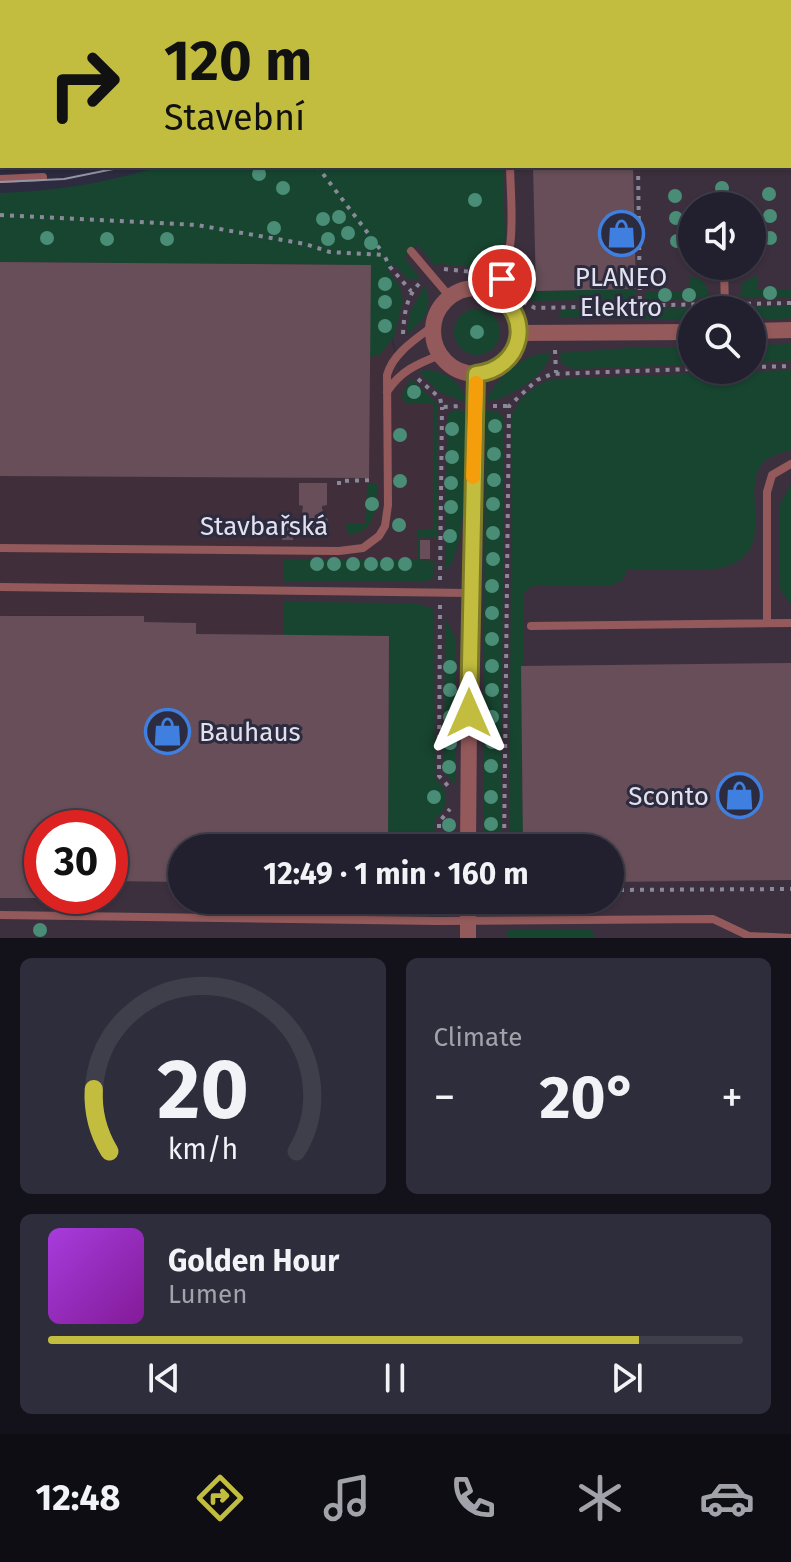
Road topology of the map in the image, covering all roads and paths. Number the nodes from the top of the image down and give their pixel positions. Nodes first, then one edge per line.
1 (319, 168) edge
2 (510, 168) edge
3 (638, 168) edge
4 (43, 177) dead end
5 (0, 179) edge
6 (0, 215) edge
7 (411, 251) dead end
8 (384, 255) junction
9 (430, 275) junction
10 (498, 286) junction
11 (450, 297) junction
12 (791, 303) edge
13 (766, 305) edge
14 (640, 306) junction
15 (678, 306) edge
16 (433, 326) junction
17 (791, 330) edge
18 (766, 331) edge
19 (678, 332) edge
20 (519, 333) junction
21 (440, 355) junction
22 (791, 366) edge
23 (766, 367) edge
24 (678, 370) edge
25 (476, 374) junction
26 (387, 393) junction
27 (484, 406) dead end
28 (509, 406) junction
29 (442, 407) dead end
30 (791, 464) edge
31 (0, 548) edge
32 (0, 587) edge
33 (440, 592) junction
34 (470, 593) junction
35 (767, 623) junction
36 (791, 623) edge
37 (531, 626) dead end
38 (439, 834) edge
39 (468, 834) edge
40 (504, 834) edge
41 (791, 889) edge
42 (624, 890) edge
43 (0, 915) edge
44 (468, 929) edge
45 (791, 938) edge

1 - 8 path
2 - 10 lane
3 - 14 path
4 - 5 lane
6 - 8 path
7 - 9 lane
8 - 9 path
9 - 10 path
9 - 11 lane
10 - 11 street
10 - 14 path
10 - 20 street
11 - 16 street
12 - 13 path
14 - 15 path
16 - 21 street
16 - 26 lane, Stavbařská
17 - 18 street
19 - 20 street
20 - 25 street
21 - 25 street
21 - 26 lane
22 - 23 path
24 - 28 path
25 - 34 street
26 - 31 lane, Stavbařská
27 - 28 path
28 - 40 path
29 - 33 path
30 - 35 lane
32 - 33 lane
33 - 34 lane
33 - 38 path
34 - 39 street
35 - 36 lane
35 - 37 lane
41 - 42 path
43 - 44 lane
44 - 45 lane

